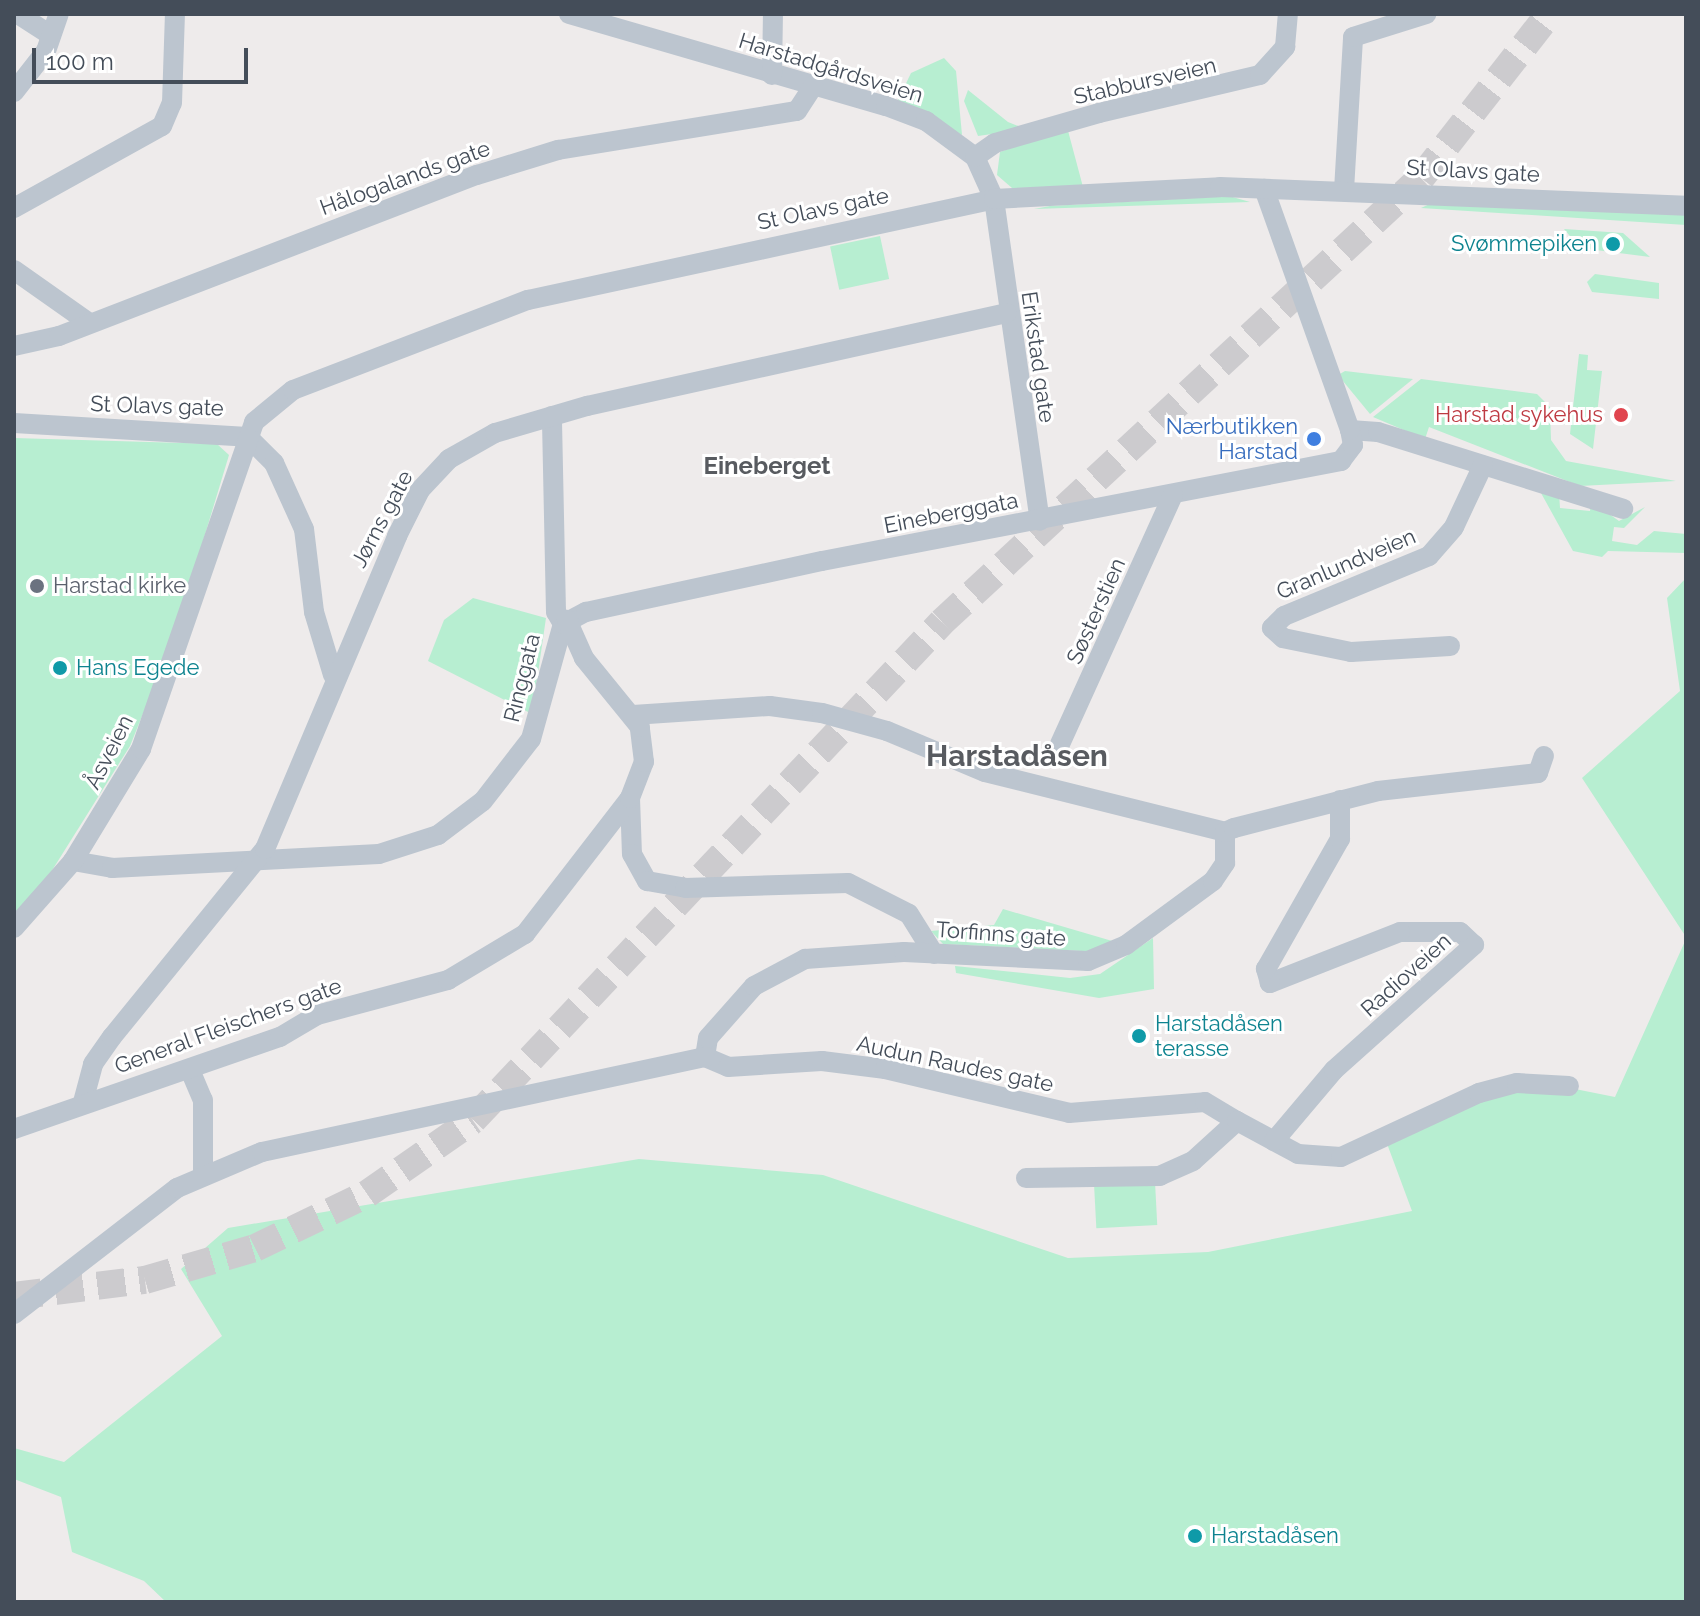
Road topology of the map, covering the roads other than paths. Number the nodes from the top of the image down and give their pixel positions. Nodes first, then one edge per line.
1 (18, 14) edge
2 (59, 14) edge
3 (175, 14) edge
4 (569, 14) edge
5 (773, 14) edge
6 (1288, 14) edge
7 (1426, 14) edge
8 (621, 22) edge
9 (49, 34) junction
10 (772, 75) junction
11 (813, 86) junction
12 (14, 92) edge
13 (975, 157) junction
14 (1264, 189) junction
15 (1344, 190) junction
16 (994, 199) junction
17 (1686, 206) edge
18 (14, 208) edge
19 (14, 270) edge
20 (1007, 313) junction
21 (89, 323) junction
22 (14, 346) edge
23 (552, 416) junction
24 (14, 423) edge
25 (1350, 430) junction
26 (248, 437) junction
27 (1483, 465) junction
28 (1173, 495) junction
29 (1623, 509) dead end
30 (1040, 521) junction
31 (565, 622) junction
32 (1450, 646) dead end
33 (333, 675) junction
34 (633, 715) junction
35 (1060, 744) dead end
36 (1544, 756) dead end
37 (630, 798) junction
38 (1340, 800) junction
39 (1225, 832) junction
40 (73, 861) junction
41 (256, 864) junction
42 (14, 928) edge
43 (934, 954) junction
44 (705, 1057) junction
45 (190, 1070) junction
46 (1569, 1086) dead end
47 (83, 1102) junction
48 (1237, 1121) junction
49 (14, 1129) edge
50 (1274, 1141) junction
51 (203, 1176) junction
52 (1026, 1178) dead end
53 (14, 1314) edge

1 - 9 street
2 - 9 street
3 - 18 street
4 - 8 street, Harstadgårdsveien
5 - 10 street
6 - 13 street, Stabbursveien
7 - 15 street
8 - 10 street, Harstadgårdsveien
9 - 12 street
10 - 11 street, Harstadgårdsveien
11 - 13 street, Harstadgårdsveien
11 - 21 street, Hålogalands gate
13 - 16 street, Harstadgårdsveien
14 - 15 street, St Olavs gate
14 - 16 street, St Olavs gate
14 - 25 street
15 - 17 street, St Olavs gate
16 - 20 street, Erikstad gate
16 - 26 street, St Olavs gate
19 - 21 street
20 - 23 street, Jørns gate
20 - 30 street, Erikstad gate
21 - 22 street, Hålogalands gate
23 - 31 street, Ringgata
23 - 33 street, Jørns gate
24 - 26 street, St Olavs gate
25 - 27 street
25 - 28 street, Eineberggata
26 - 33 street
26 - 40 street, Åsveien
27 - 29 street
27 - 32 street, Granlundveien
28 - 30 street, Eineberggata
28 - 35 street, Søsterstien
30 - 31 street, Eineberggata
31 - 34 street, General Fleischers gate
31 - 41 street, Ringgata
33 - 41 street, Jørns gate
34 - 37 street, General Fleischers gate
34 - 39 street
36 - 38 street
37 - 43 street
37 - 45 street, General Fleischers gate
38 - 39 street
38 - 50 street, Radioveien
39 - 43 street, Torfinns gate
40 - 41 street, Ringgata
40 - 42 street, Åsveien
41 - 47 street, Jørns gate
43 - 44 street, Torfinns gate
44 - 48 street, Audun Raudes gate
44 - 51 street, Audun Raudes gate
45 - 47 street, General Fleischers gate
45 - 51 street
46 - 50 street
47 - 49 street, General Fleischers gate
48 - 50 street
48 - 52 street
51 - 53 street, Audun Raudes gate

